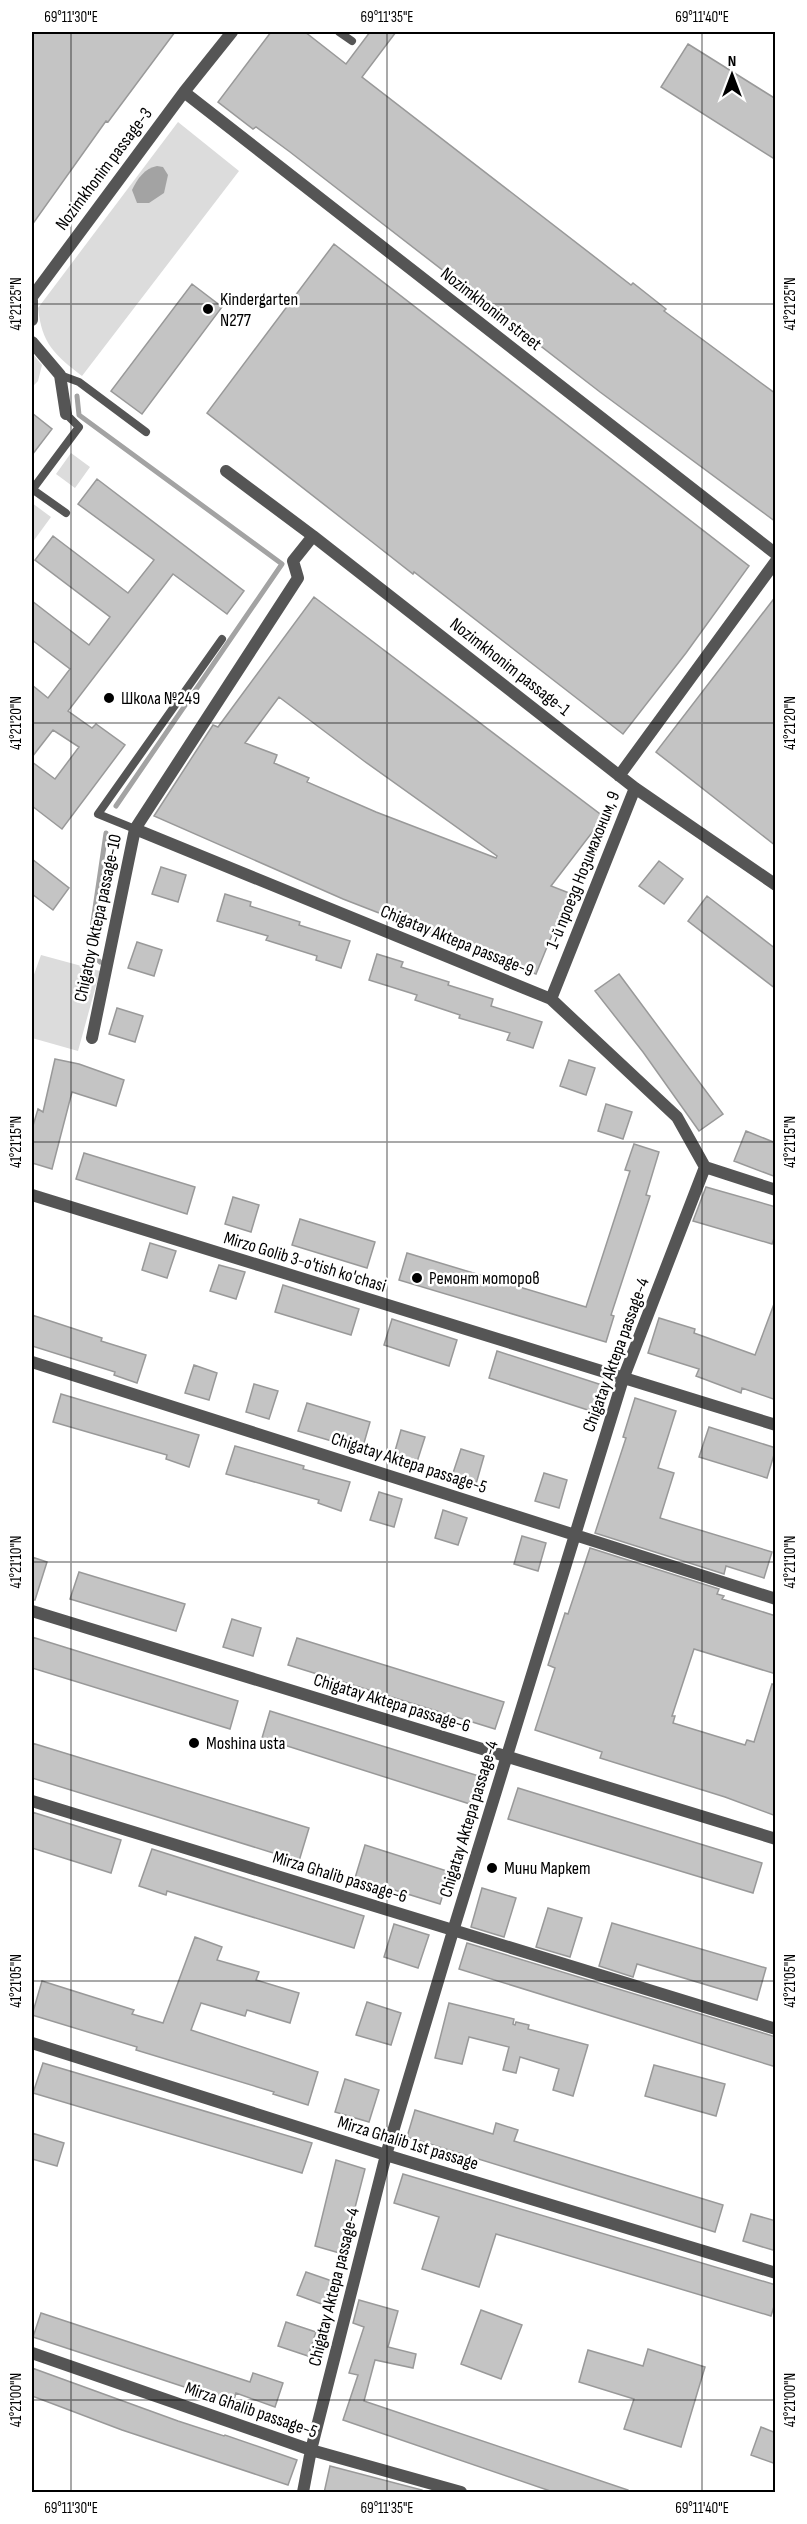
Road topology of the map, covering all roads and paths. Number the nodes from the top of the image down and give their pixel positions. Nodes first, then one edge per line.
1 (231, 32) edge
2 (339, 32) edge
3 (352, 42) dead end
4 (184, 92) junction
5 (32, 299) edge
6 (32, 320) edge
7 (32, 342) edge
8 (60, 375) junction
9 (66, 414) joint
10 (146, 432) dead end
11 (226, 471) dead end
12 (32, 489) edge
13 (66, 513) dead end
14 (313, 536) junction
15 (776, 554) edge
16 (776, 561) edge
17 (222, 639) dead end
18 (619, 776) junction
19 (635, 788) junction
20 (135, 829) junction
21 (776, 885) edge
22 (551, 999) junction
23 (92, 1038) dead end
24 (705, 1167) junction
25 (776, 1190) edge
26 (32, 1195) edge
27 (32, 1362) edge
28 (623, 1379) junction
29 (776, 1425) edge
30 (576, 1534) junction
31 (776, 1599) edge
32 (32, 1611) edge
33 (507, 1756) junction
34 (32, 1801) edge
35 (776, 1839) edge
36 (453, 1931) junction
37 (776, 2029) edge
38 (32, 2043) edge
39 (386, 2155) junction
40 (776, 2273) edge
41 (32, 2354) edge
42 (311, 2450) junction
43 (303, 2493) edge
44 (461, 2493) edge

1 - 4 street, Nozimkhonim passage-3
2 - 3 lane
4 - 5 street, Nozimkhonim passage-3
4 - 15 street, Nozimkhonim street
5 - 6 street
7 - 8 street
8 - 9 street
8 - 10 lane
9 - 12 lane
11 - 14 street, Nozimkhonim passage-1
12 - 13 lane
14 - 18 street, Nozimkhonim passage-1
14 - 20 street, Chigatoy Oktepa passage-10
16 - 18 street
17 - 20 lane
18 - 19 street, Nozimkhonim passage-1
19 - 21 street, Nozimkhonim passage-1
19 - 22 street, 1-й проезд Нозимахоним, 9
20 - 22 street, Chigatay Aktepa passage-9
20 - 23 street, Chigatoy Oktepa passage-10
22 - 24 street, Chigatay Aktepa passage-9
24 - 25 street
24 - 28 street, Chigatay Aktepa passage-4
26 - 28 street, Mirzo Golib 3-o'tish ko'chasi
27 - 30 street, Chigatay Aktepa passage-5
28 - 29 street, Mirzo Golib 3-o'tish ko'chasi
28 - 30 street, Chigatay Aktepa passage-4
30 - 31 street, Chigatay Aktepa passage-5
30 - 33 street, Chigatay Aktepa passage-4
32 - 33 street, Chigatay Aktepa passage-6
33 - 35 street, Chigatay Aktepa passage-6
33 - 36 street, Chigatay Aktepa passage-4
34 - 36 street, Mirza Ghalib passage-6
36 - 37 street, Mirza Ghalib passage-6
36 - 39 street, Chigatay Aktepa passage-4
38 - 39 street, Mirza Ghalib 1st passage
39 - 40 street, Mirza Ghalib 1st passage
39 - 42 street, Chigatay Aktepa passage-4
41 - 42 street, Mirza Ghalib passage-5
42 - 43 street, Chigatay Aktepa passage-4
42 - 44 street, Mirza Ghalib passage-5

